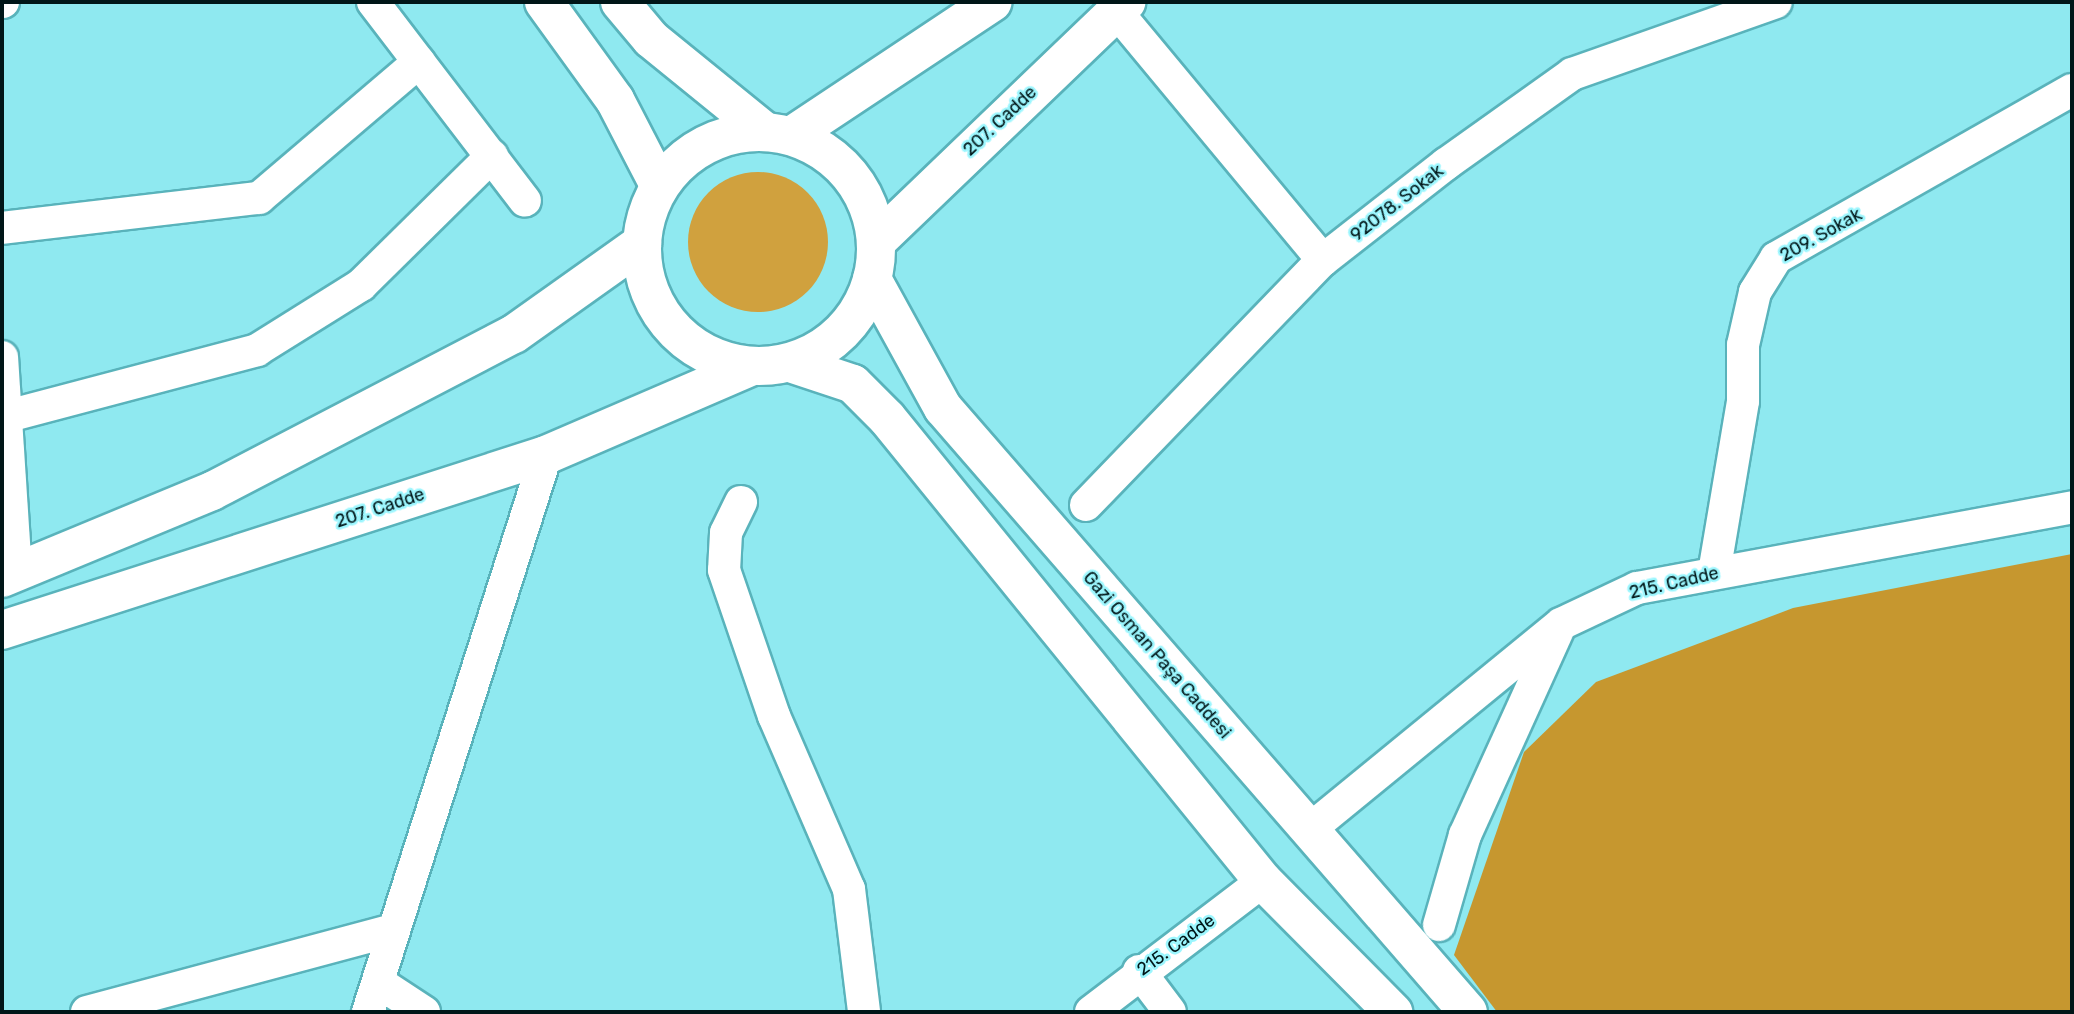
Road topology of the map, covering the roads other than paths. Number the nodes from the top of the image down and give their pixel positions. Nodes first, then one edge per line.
1 (373, 2) edge
2 (544, 2) edge
3 (620, 2) edge
4 (993, 2) edge
5 (1776, 2) edge
6 (1121, 6) edge
7 (419, 62) junction
8 (2072, 90) edge
9 (777, 133) junction
10 (492, 156) junction
11 (659, 185) junction
12 (525, 201) dead end
13 (2, 228) edge
14 (876, 242) junction
15 (642, 243) junction
16 (1322, 260) junction
17 (872, 279) junction
18 (2, 357) edge
19 (790, 363) junction
20 (750, 367) junction
21 (8, 416) junction
22 (546, 455) junction
23 (741, 502) dead end
24 (1086, 505) dead end
25 (2072, 507) edge
26 (1714, 573) junction
27 (9, 576) edge
28 (1562, 624) junction
29 (2, 631) edge
30 (1309, 830) junction
31 (1263, 881) junction
32 (1438, 925) dead end
33 (394, 930) junction
34 (1139, 971) junction
35 (377, 982) junction
36 (860, 1010) edge
37 (87, 1012) edge
38 (368, 1012) edge
39 (424, 1012) edge
40 (1091, 1012) edge
41 (1170, 1012) edge
42 (1393, 1012) edge
43 (1468, 1012) edge

1 - 7 street
2 - 11 main road
3 - 9 main road
4 - 9 main road
5 - 16 street, 92078. Sokak
6 - 14 main road, 207. Cadde
6 - 16 street
7 - 10 street
7 - 13 street
8 - 26 street, 209. Sokak
9 - 11 main road
9 - 14 main road
10 - 12 street
10 - 21 street
11 - 15 main road
14 - 17 main road
15 - 20 main road
15 - 27 main road
16 - 24 street, 92078. Sokak
17 - 19 main road
17 - 30 main road, Gazi Osman Paşa Caddesi
18 - 21 street
19 - 20 main road
19 - 31 main road
20 - 22 main road, 207. Cadde
21 - 27 street
22 - 29 main road, 207. Cadde
22 - 33 street
23 - 36 street
25 - 26 street, 215. Cadde
26 - 28 street, 215. Cadde
28 - 30 street, 215. Cadde
28 - 32 street
30 - 43 main road, Gazi Osman Paşa Caddesi
31 - 34 street, 215. Cadde
31 - 42 main road
33 - 35 street
33 - 37 street
34 - 40 street, 215. Cadde
34 - 41 street
35 - 38 street
35 - 39 street

